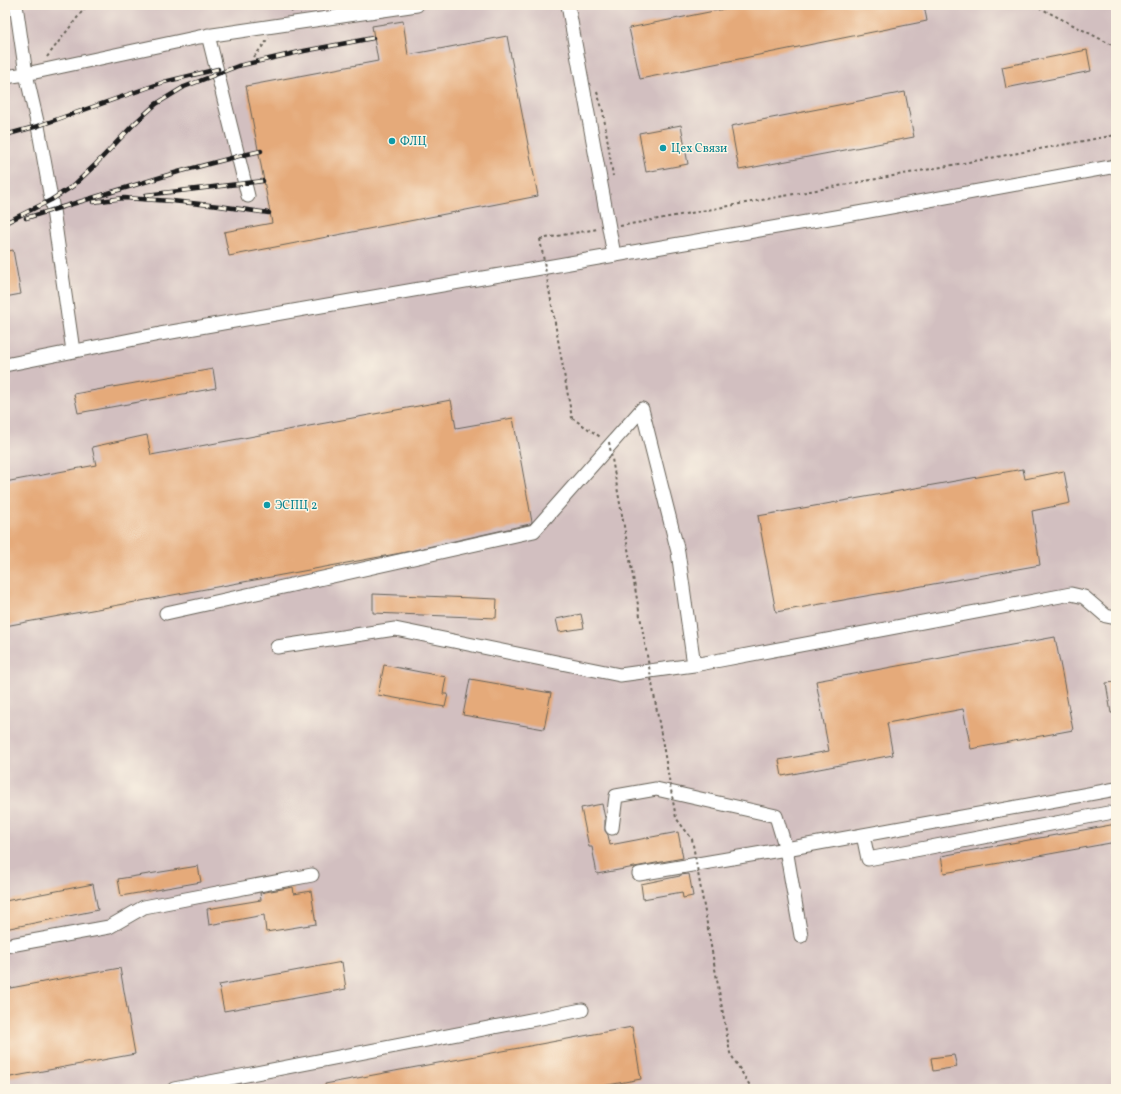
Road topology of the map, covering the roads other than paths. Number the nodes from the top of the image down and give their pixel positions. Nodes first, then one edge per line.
1 (16, 5) edge
2 (417, 5) edge
3 (568, 5) edge
4 (208, 35) junction
5 (30, 73) junction
6 (5, 77) edge
7 (1116, 166) edge
8 (248, 196) dead end
9 (614, 255) junction
10 (72, 351) junction
11 (5, 365) edge
12 (166, 613) dead end
13 (1116, 618) edge
14 (277, 647) dead end
15 (694, 665) junction
16 (1116, 789) edge
17 (1108, 813) dead end
18 (612, 828) dead end
19 (863, 835) junction
20 (786, 849) junction
21 (639, 874) dead end
22 (312, 875) dead end
23 (801, 936) dead end
24 (5, 946) edge
25 (582, 1010) dead end
26 (174, 1089) edge

1 - 5 street
2 - 4 street
3 - 9 street
4 - 5 street
4 - 8 street
5 - 6 street
5 - 10 street
7 - 9 street
9 - 10 street
10 - 11 street
12 - 15 street
13 - 15 street
14 - 15 street
16 - 19 street
17 - 19 street
18 - 20 street
19 - 20 street
20 - 21 street
20 - 23 street
22 - 24 street
25 - 26 street

